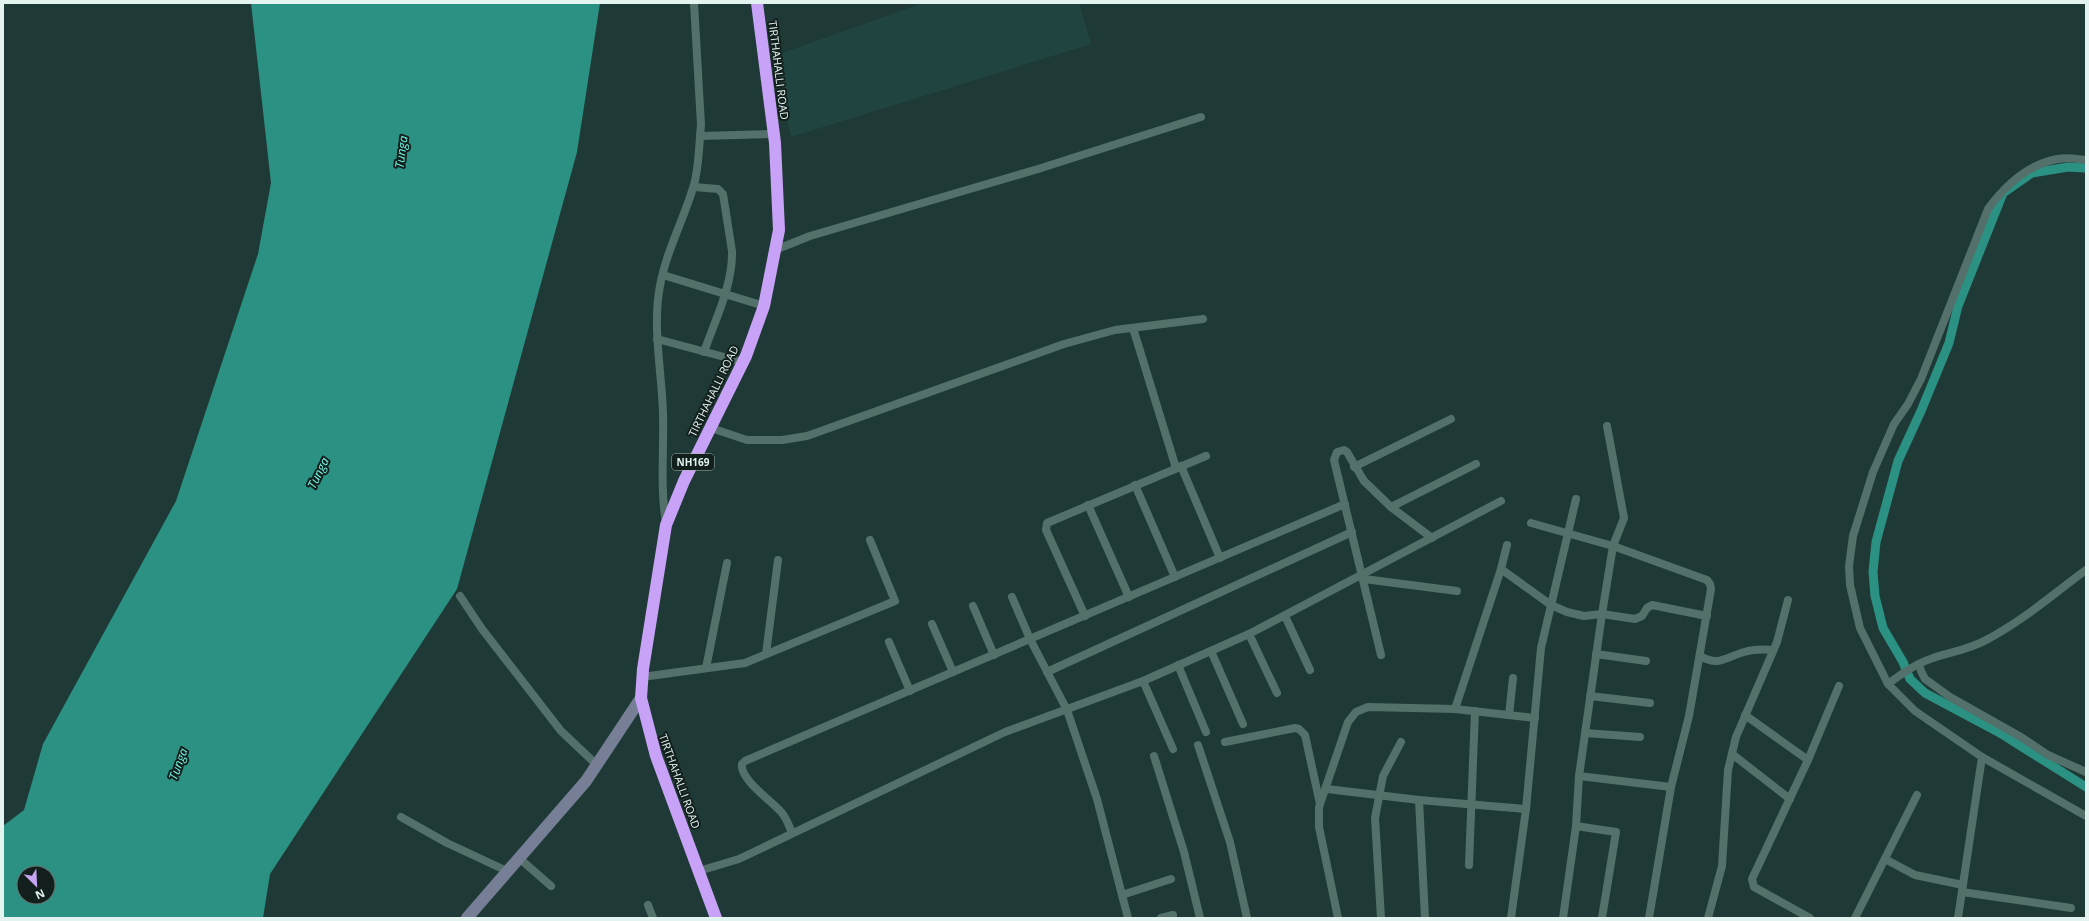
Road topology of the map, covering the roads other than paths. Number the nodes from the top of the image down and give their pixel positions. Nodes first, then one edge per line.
1 (694, 3) edge
2 (757, 3) edge
3 (1202, 117) dead end
4 (774, 134) junction
5 (700, 136) junction
6 (2086, 160) edge
7 (694, 187) junction
8 (775, 250) junction
9 (663, 275) junction
10 (725, 294) junction
11 (764, 306) junction
12 (1203, 319) dead end
13 (1133, 328) junction
14 (657, 339) junction
15 (704, 352) junction
16 (743, 362) junction
17 (1451, 419) dead end
18 (1607, 426) dead end
19 (711, 428) junction
20 (1206, 456) dead end
21 (1476, 464) dead end
22 (1179, 467) junction
23 (1354, 467) junction
24 (1136, 485) junction
25 (1576, 499) dead end
26 (1501, 501) dead end
27 (1345, 504) junction
28 (1088, 505) junction
29 (1391, 506) junction
30 (1531, 523) dead end
31 (666, 525) junction
32 (1352, 532) junction
33 (1567, 533) junction
34 (1432, 538) junction
35 (870, 540) dead end
36 (1507, 545) dead end
37 (1613, 546) junction
38 (1220, 558) junction
39 (778, 560) dead end
40 (727, 563) dead end
41 (1501, 569) junction
42 (2086, 570) edge
43 (1175, 577) junction
44 (1363, 577) junction
45 (1457, 591) dead end
46 (460, 596) dead end
47 (1012, 597) dead end
48 (1129, 597) junction
49 (1788, 600) dead end
50 (1551, 605) junction
51 (973, 606) dead end
52 (1602, 614) junction
53 (1085, 616) junction
54 (1285, 616) junction
55 (1707, 616) junction
56 (932, 624) dead end
57 (1249, 634) junction
58 (1030, 639) junction
59 (889, 642) dead end
60 (1773, 650) junction
61 (1211, 651) junction
62 (766, 654) junction
63 (1596, 654) junction
64 (994, 655) junction
65 (1381, 655) dead end
66 (1700, 656) junction
67 (1646, 661) dead end
68 (1178, 665) junction
69 (1917, 665) junction
70 (706, 668) junction
71 (1310, 670) dead end
72 (953, 672) junction
73 (1047, 672) junction
74 (642, 677) junction
75 (1513, 678) dead end
76 (1143, 681) junction
77 (1891, 682) junction
78 (1839, 686) dead end
79 (910, 691) junction
80 (1277, 693) dead end
81 (1590, 696) junction
82 (641, 698) junction
83 (1650, 703) dead end
84 (1455, 709) junction
85 (1067, 710) junction
86 (1475, 711) junction
87 (1509, 715) junction
88 (1745, 715) junction
89 (1535, 718) junction
90 (1242, 724) dead end
91 (1206, 732) dead end
92 (1584, 732) junction
93 (1640, 737) dead end
94 (1225, 742) dead end
95 (1401, 742) dead end
96 (1198, 745) dead end
97 (1173, 749) dead end
98 (1732, 754) junction
99 (1154, 756) dead end
100 (1982, 758) junction
101 (1808, 760) junction
102 (598, 766) junction
103 (2086, 769) edge
104 (1579, 776) junction
105 (1671, 786) junction
106 (1327, 789) junction
107 (1917, 795) dead end
108 (1378, 796) junction
109 (1790, 799) junction
110 (1419, 800) junction
111 (1320, 804) junction
112 (1471, 804) junction
113 (1526, 809) junction
114 (2086, 816) edge
115 (401, 817) dead end
116 (1576, 826) junction
117 (792, 833) junction
118 (519, 858) junction
119 (1885, 859) junction
120 (1470, 866) dead end
121 (507, 871) junction
122 (699, 871) junction
123 (1171, 879) dead end
124 (551, 886) dead end
125 (1963, 888) junction
126 (1122, 895) junction
127 (648, 906) dead end
128 (2071, 908) dead end
129 (1173, 914) dead end
130 (1795, 914) edge
131 (467, 918) edge
132 (653, 918) edge
133 (716, 918) edge
134 (1128, 918) edge
135 (1161, 918) edge
136 (1200, 918) edge
137 (1246, 918) edge
138 (1338, 918) edge
139 (1381, 918) edge
140 (1425, 918) edge
141 (1511, 918) edge
142 (1563, 918) edge
143 (1602, 918) edge
144 (1649, 918) edge
145 (1708, 918) edge
146 (1810, 918) edge
147 (1855, 918) edge
148 (1958, 918) edge

1 - 5 street
2 - 4 highway, TIRTHAHALLI ROAD / NH169
3 - 8 street
4 - 5 street
4 - 8 highway, TIRTHAHALLI ROAD / NH169
5 - 7 street
6 - 77 street
7 - 9 street
7 - 10 street
8 - 11 highway, TIRTHAHALLI ROAD / NH169
9 - 10 street
9 - 14 street
10 - 11 street
10 - 15 street
11 - 16 highway, TIRTHAHALLI ROAD / NH169
12 - 13 street
13 - 19 street
13 - 22 street
14 - 15 street
14 - 31 street
15 - 16 street
16 - 19 highway, TIRTHAHALLI ROAD / NH169
17 - 23 street
18 - 37 street
19 - 31 highway, TIRTHAHALLI ROAD / NH169
20 - 22 street
21 - 29 street
22 - 24 street
22 - 38 street
23 - 27 street
23 - 29 street
24 - 28 street
24 - 43 street
25 - 33 street
26 - 34 street
27 - 32 street
27 - 38 street
28 - 48 street
28 - 53 street
29 - 34 street
30 - 33 street
31 - 74 highway, TIRTHAHALLI ROAD / NH169
32 - 44 street
32 - 73 street
33 - 37 street
33 - 50 street
34 - 44 street
35 - 62 street
36 - 41 street
37 - 52 street
37 - 55 street
38 - 43 street
39 - 62 street
40 - 70 street
41 - 50 street
41 - 84 street
42 - 69 street
43 - 48 street
44 - 45 street
44 - 54 street
44 - 65 street
46 - 102 street
47 - 58 street
48 - 53 street
49 - 60 street
50 - 52 street
50 - 89 street
51 - 64 street
52 - 55 street
52 - 63 street
53 - 58 street
54 - 57 street
54 - 71 street
55 - 66 street
56 - 72 street
57 - 61 street
57 - 80 street
58 - 64 street
58 - 73 street
59 - 79 street
60 - 66 street
60 - 88 street
61 - 68 street
61 - 90 street
62 - 70 street
63 - 67 street
63 - 81 street
64 - 72 street
66 - 105 street
68 - 76 street
68 - 91 street
69 - 77 street
69 - 103 street
70 - 74 street
72 - 79 street
73 - 85 street
74 - 82 highway, TIRTHAHALLI ROAD / NH169
75 - 87 street
76 - 85 street
76 - 97 street
77 - 100 street
78 - 101 street
79 - 117 street
81 - 83 street
81 - 92 street
82 - 102 street
82 - 122 highway, TIRTHAHALLI ROAD / NH169
84 - 86 street
84 - 106 street
85 - 117 street
85 - 126 street
86 - 87 street
86 - 112 street
87 - 89 street
88 - 98 street
88 - 101 street
89 - 113 street
92 - 93 street
92 - 104 street
94 - 111 street
95 - 108 street
96 - 137 street
98 - 109 street
98 - 145 street
99 - 136 street
100 - 114 street
100 - 125 street
101 - 109 street
102 - 118 street
104 - 105 street
104 - 116 street
105 - 144 street
106 - 108 street
106 - 111 street
107 - 119 street
108 - 110 street
108 - 139 street
109 - 130 street
110 - 112 street
110 - 140 street
111 - 138 street
112 - 113 street
112 - 120 street
113 - 141 street
115 - 121 street
116 - 142 street
116 - 143 street
117 - 122 street
118 - 121 street
118 - 124 street
119 - 125 street
119 - 147 street
121 - 131 street
122 - 133 highway, TIRTHAHALLI ROAD / NH169
123 - 126 street
125 - 128 street
125 - 148 street
126 - 134 street
127 - 132 street
129 - 135 street
130 - 146 street

